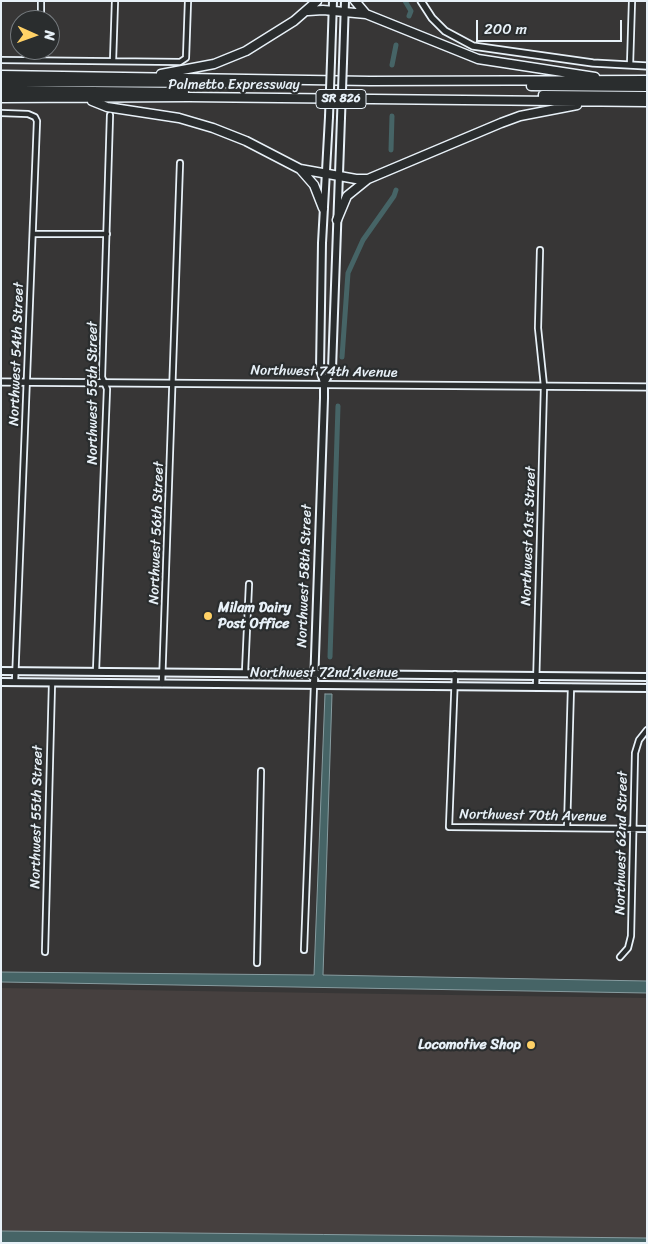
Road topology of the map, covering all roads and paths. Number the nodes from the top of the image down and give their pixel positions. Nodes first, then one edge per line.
1 (115, 1) edge
2 (188, 1) edge
3 (317, 1) edge
4 (333, 1) edge
5 (345, 1) edge
6 (355, 1) edge
7 (421, 1) edge
8 (632, 1) edge
9 (308, 11) junction
10 (332, 11) junction
11 (345, 11) junction
12 (366, 14) junction
13 (40, 60) edge
14 (114, 61) junction
15 (630, 65) junction
16 (647, 66) edge
17 (1, 75) edge
18 (151, 76) junction
19 (618, 80) junction
20 (647, 80) edge
21 (1, 82) edge
22 (647, 87) edge
23 (1, 90) edge
24 (647, 96) edge
25 (1, 98) edge
26 (88, 99) junction
27 (593, 102) junction
28 (647, 102) edge
29 (1, 114) edge
30 (110, 115) dead end
31 (180, 163) dead end
32 (300, 169) junction
33 (325, 173) junction
34 (339, 175) junction
35 (368, 179) junction
36 (323, 208) junction
37 (338, 220) junction
38 (33, 234) junction
39 (107, 234) junction
40 (540, 250) dead end
41 (1, 382) edge
42 (28, 382) junction
43 (104, 382) junction
44 (173, 383) junction
45 (324, 383) junction
46 (544, 386) junction
47 (647, 387) edge
48 (249, 584) dead end
49 (1, 671) edge
50 (15, 671) junction
51 (96, 671) junction
52 (163, 672) junction
53 (246, 672) junction
54 (314, 673) junction
55 (455, 674) junction
56 (536, 675) junction
57 (647, 676) edge
58 (1, 682) edge
59 (15, 682) junction
60 (52, 683) junction
61 (162, 684) junction
62 (314, 686) junction
63 (454, 686) junction
64 (536, 687) junction
65 (571, 687) junction
66 (647, 688) edge
67 (647, 730) edge
68 (262, 772) dead end
69 (567, 828) junction
70 (634, 828) junction
71 (647, 829) edge
72 (304, 950) dead end
73 (45, 952) dead end
74 (620, 957) dead end
75 (257, 963) dead end

1 - 14 street
2 - 14 street
3 - 9 highway
4 - 10 main road, Northwest 58th Street
5 - 11 main road, Northwest 58th Street
6 - 12 highway
7 - 15 street
8 - 15 street
9 - 10 highway
9 - 18 highway
10 - 11 highway
10 - 33 main road, Northwest 58th Street, bridge
11 - 12 highway
11 - 34 main road, Northwest 58th Street, bridge
12 - 19 highway
13 - 14 street
15 - 16 street
17 - 18 highway, Palmetto Expressway / SR 826
18 - 19 highway, Palmetto Expressway / SR 826
19 - 20 highway, Palmetto Expressway / SR 826
21 - 22 highway
23 - 24 highway
25 - 26 highway, Palmetto Expressway / SR 826
26 - 27 highway, Palmetto Expressway / SR 826
26 - 32 highway
27 - 28 highway, Palmetto Expressway / SR 826
27 - 35 highway
29 - 38 street, Northwest 54th Street
30 - 39 street, Northwest 55th Street
31 - 44 street, Northwest 56th Street
32 - 33 highway
32 - 36 highway
33 - 34 highway
33 - 36 main road, Northwest 58th Street
34 - 35 highway
34 - 37 main road, Northwest 58th Street
35 - 37 highway
36 - 45 main road, Northwest 58th Street
37 - 45 main road, Northwest 58th Street
38 - 39 street
38 - 42 street, Northwest 54th Street
39 - 43 street, Northwest 55th Street
40 - 46 street, Northwest 61st Street
41 - 42 street, Northwest 74th Avenue
42 - 43 street, Northwest 74th Avenue
42 - 50 street, Northwest 54th Street
43 - 44 street, Northwest 74th Avenue
43 - 51 street, Northwest 55th Street
44 - 45 street, Northwest 74th Avenue
44 - 52 street, Northwest 56th Street
45 - 46 street, Northwest 74th Avenue
45 - 54 main road, Northwest 58th Street
46 - 47 street, Northwest 74th Avenue
46 - 56 street, Northwest 61st Street
48 - 53 street
49 - 50 main road, Northwest 72nd Avenue
50 - 51 main road, Northwest 72nd Avenue
50 - 59 street, Northwest 54th Street
51 - 52 main road, Northwest 72nd Avenue
52 - 53 main road, Northwest 72nd Avenue
52 - 61 street, Northwest 56th Street
53 - 54 main road, Northwest 72nd Avenue
54 - 55 main road, Northwest 72nd Avenue
54 - 62 main road, Northwest 58th Street
55 - 56 main road, Northwest 72nd Avenue
55 - 63 street
56 - 57 main road, Northwest 72nd Avenue
56 - 64 street, Northwest 61st Street
58 - 59 main road, Northwest 72nd Avenue
59 - 60 main road, Northwest 72nd Avenue
60 - 61 main road, Northwest 72nd Avenue
60 - 73 street, Northwest 55th Street
61 - 62 main road, Northwest 72nd Avenue
62 - 63 main road, Northwest 72nd Avenue
62 - 72 street, Northwest 58th Street
63 - 64 main road, Northwest 72nd Avenue
63 - 69 street, Northwest 70th Avenue
64 - 65 main road, Northwest 72nd Avenue
65 - 66 main road, Northwest 72nd Avenue
65 - 69 street
67 - 70 street, Northwest 62nd Street
68 - 75 street
69 - 70 street, Northwest 70th Avenue
70 - 71 street, Northwest 70th Avenue
70 - 74 street, Northwest 62nd Street

